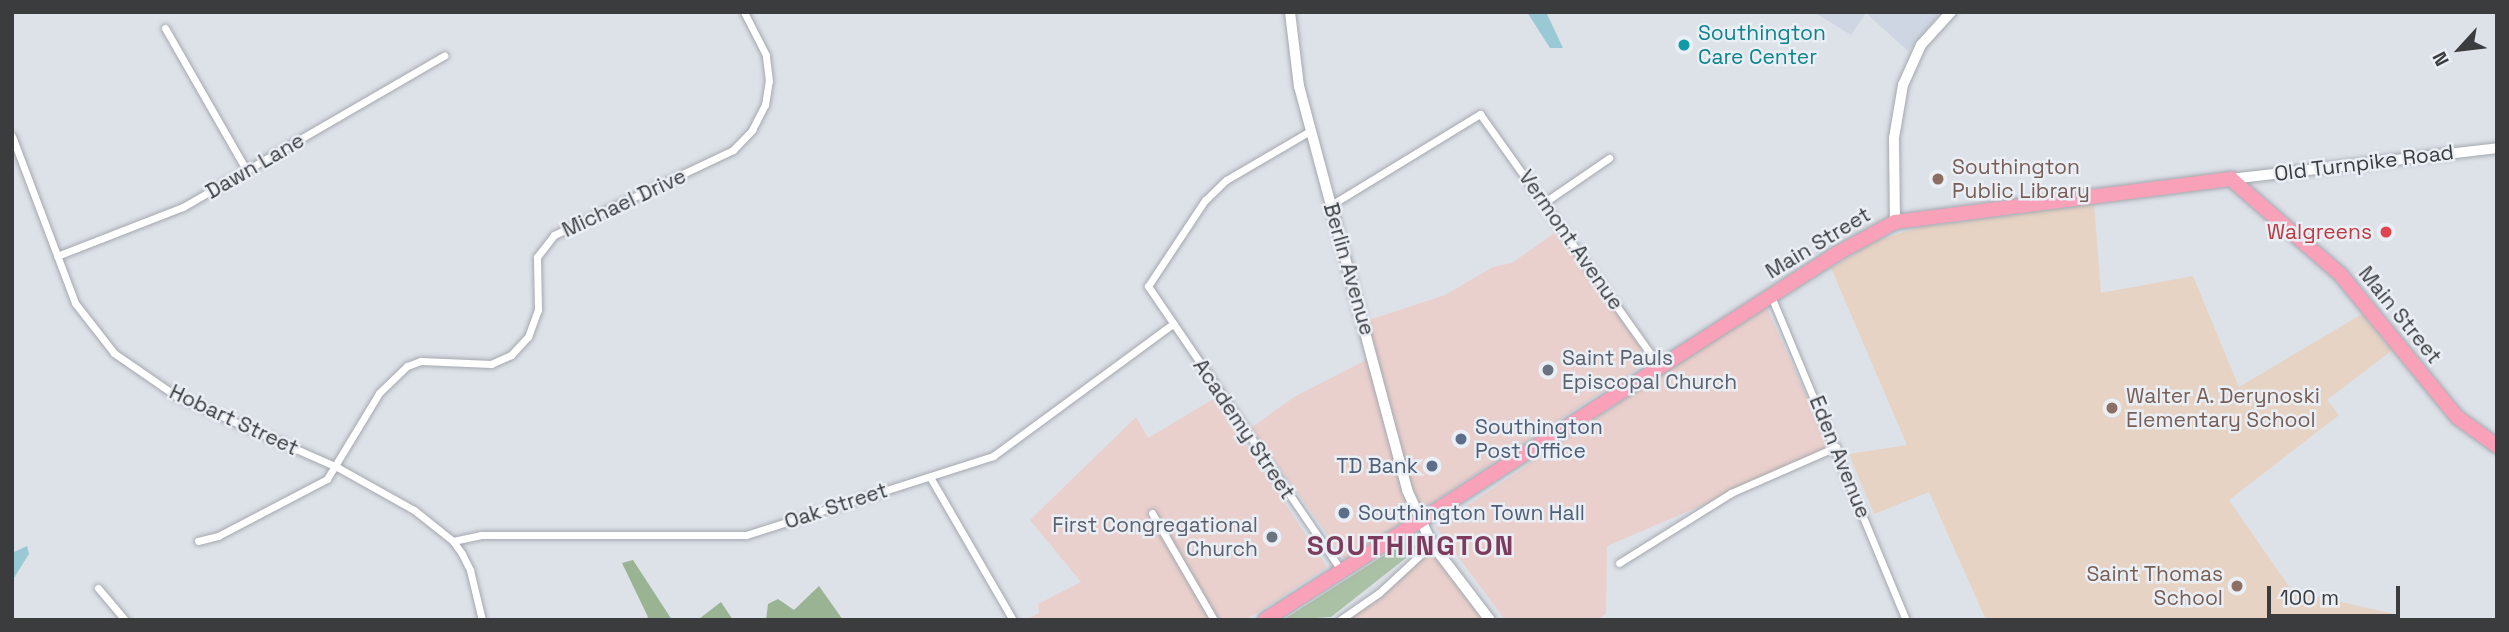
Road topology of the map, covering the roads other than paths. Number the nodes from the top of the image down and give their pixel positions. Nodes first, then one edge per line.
1 (744, 12) edge
2 (1290, 12) edge
3 (1951, 12) edge
4 (165, 28) dead end
5 (444, 56) dead end
6 (1310, 131) junction
7 (12, 136) edge
8 (2497, 148) edge
9 (1609, 159) dead end
10 (247, 171) junction
11 (2231, 179) junction
12 (1545, 202) junction
13 (1331, 205) junction
14 (1895, 222) junction
15 (57, 256) junction
16 (1770, 296) junction
17 (1173, 324) junction
18 (1659, 366) junction
19 (2497, 446) edge
20 (1836, 447) junction
21 (337, 467) junction
22 (930, 477) junction
23 (1152, 513) dead end
24 (1420, 522) junction
25 (198, 541) dead end
26 (453, 541) junction
27 (1432, 544) junction
28 (1619, 564) dead end
29 (1342, 571) junction
30 (98, 588) dead end
31 (125, 620) edge
32 (482, 620) edge
33 (1013, 620) edge
34 (1214, 620) edge
35 (1265, 620) edge
36 (1340, 620) edge
37 (1490, 620) edge
38 (1906, 620) edge

1 - 21 street, Michael Drive
2 - 6 street, Berlin Avenue
3 - 14 street
4 - 10 street
5 - 10 street, Dawn Lane
6 - 13 street, Berlin Avenue
6 - 17 street, Academy Street
7 - 15 street, Hobart Street
8 - 11 street, Old Turnpike Road
9 - 12 street
10 - 15 street, Dawn Lane
11 - 14 highway, Main Street
11 - 19 highway, Main Street
12 - 13 street, Vermont Avenue
12 - 18 street, Vermont Avenue
13 - 24 street, Berlin Avenue
14 - 16 highway, Main Street
15 - 21 street, Hobart Street
16 - 18 highway, Main Street
16 - 20 street, Eden Avenue
17 - 22 street, Oak Street
17 - 29 street, Academy Street
18 - 24 highway, Main Street
20 - 28 street
20 - 38 street, Eden Avenue
21 - 25 street
21 - 26 street, Hobart Street
22 - 26 street, Oak Street
22 - 33 street
23 - 34 street
24 - 27 street, Berlin Avenue
24 - 29 highway, Main Street
26 - 32 street, Hobart Street
27 - 36 street
27 - 37 street, Berlin Avenue
29 - 35 highway, Main Street
30 - 31 street

